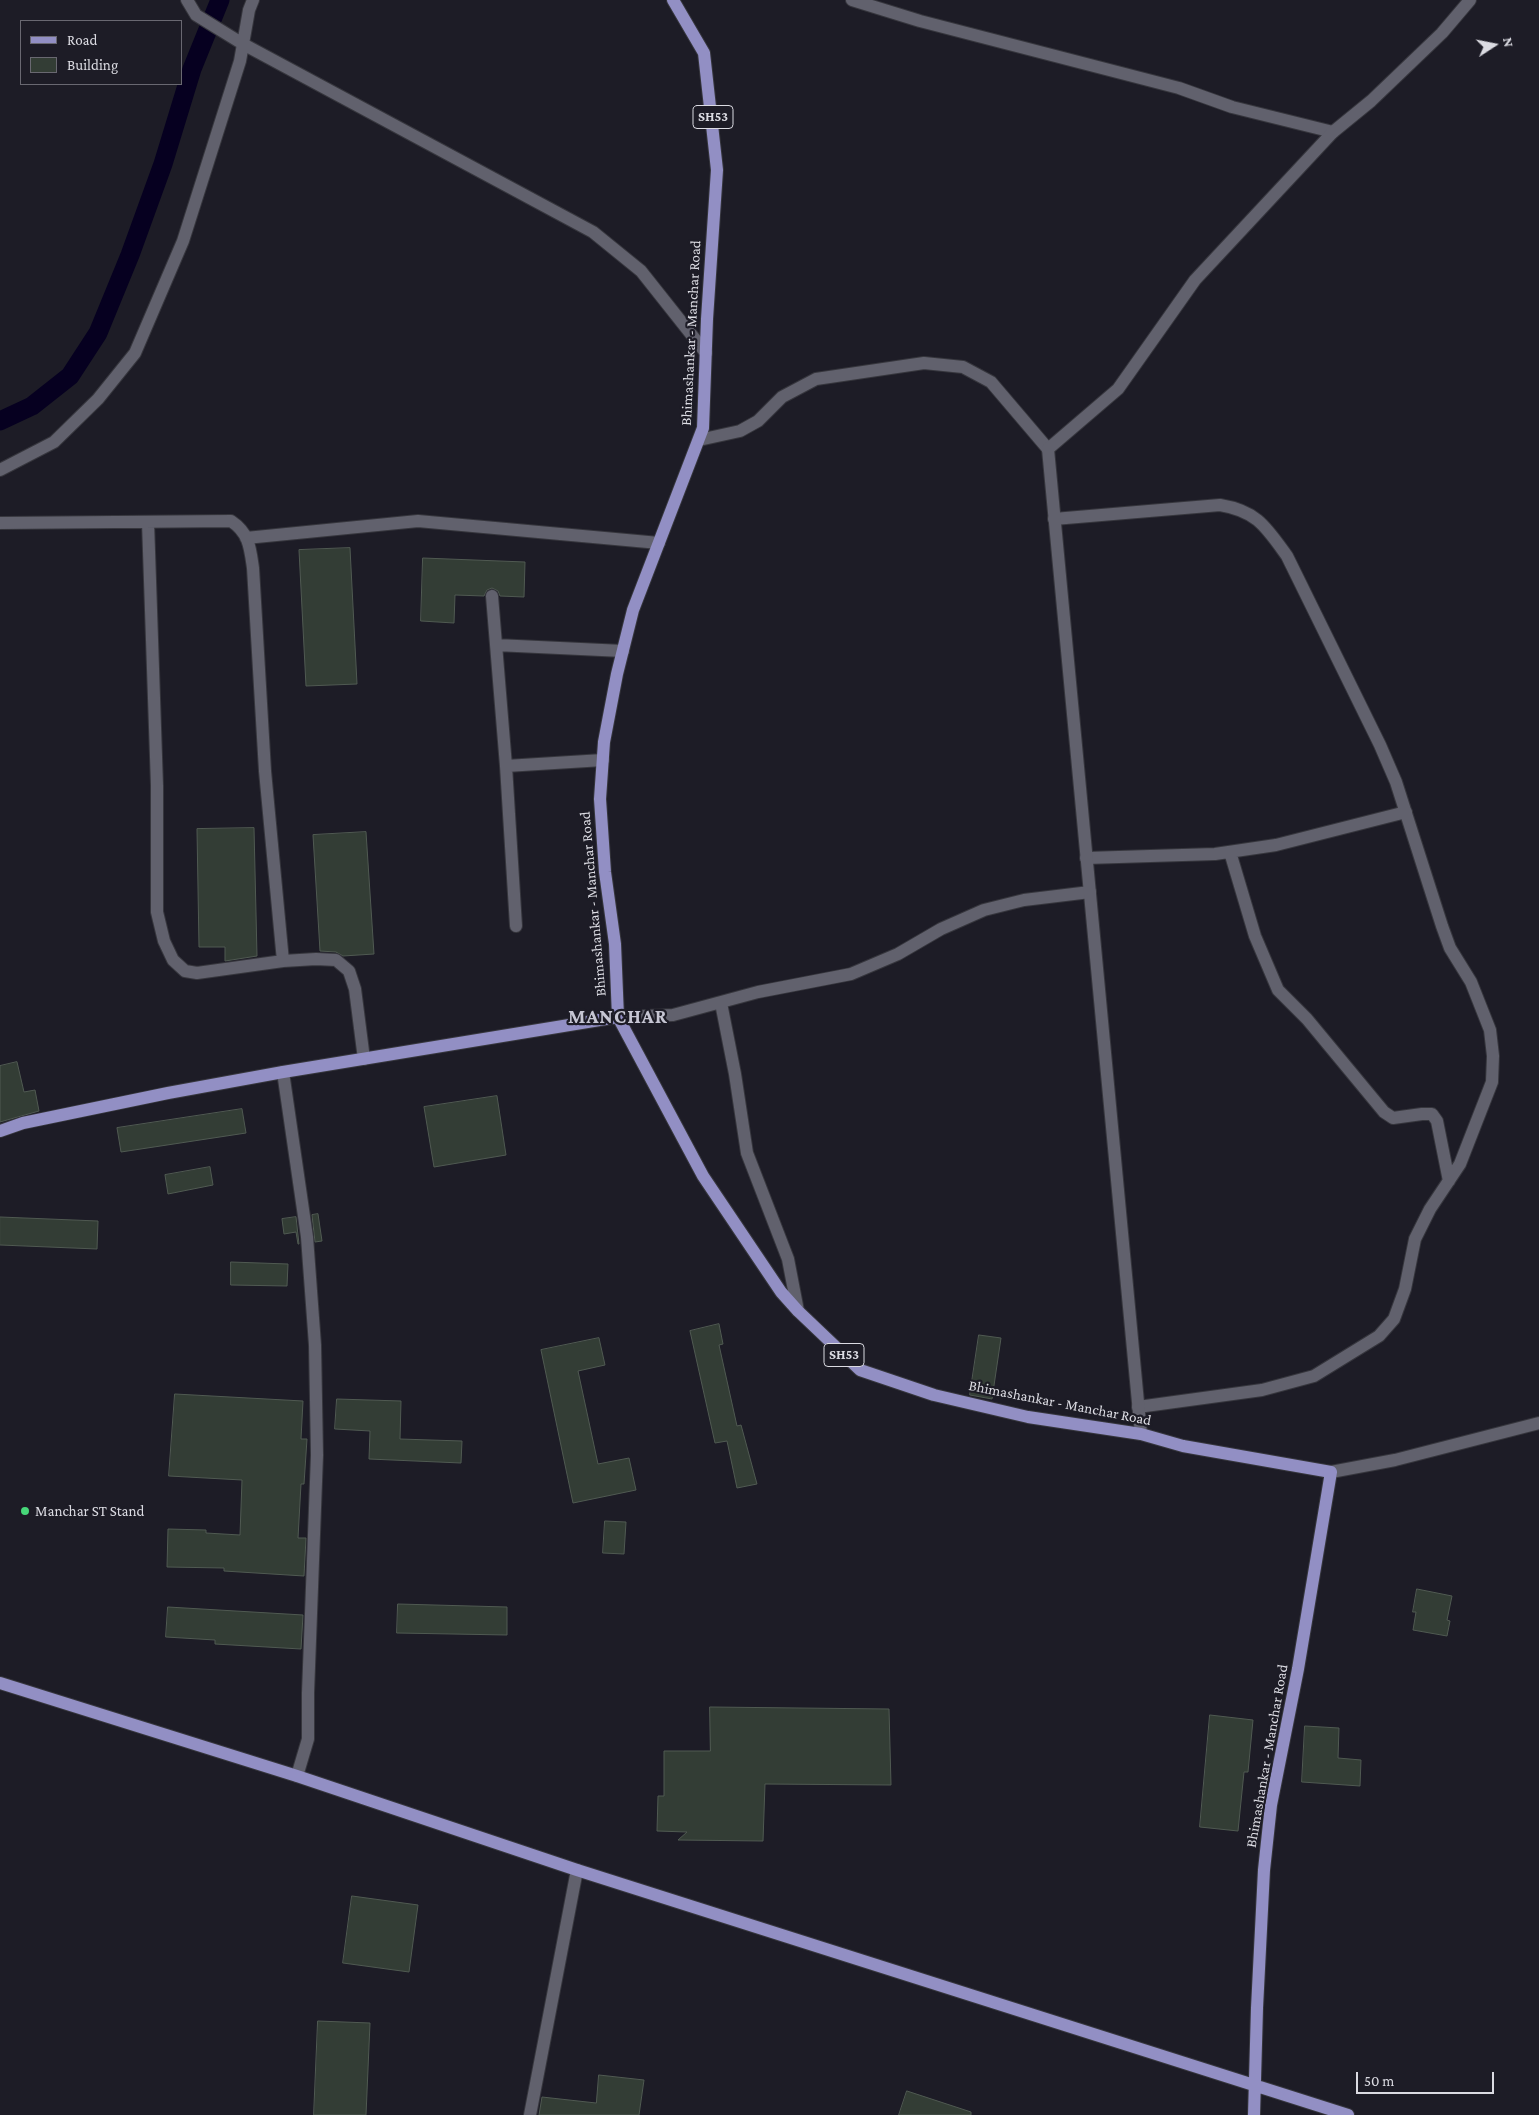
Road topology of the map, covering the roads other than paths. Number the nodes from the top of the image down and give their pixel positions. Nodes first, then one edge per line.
1 (186, 0) edge
2 (253, 0) edge
3 (673, 0) edge
4 (852, 0) edge
5 (1470, 0) edge
6 (241, 42) junction
7 (1333, 132) junction
8 (706, 353) junction
9 (699, 440) junction
10 (1048, 449) junction
11 (0, 470) edge
12 (1054, 519) junction
13 (148, 522) junction
14 (0, 523) edge
15 (246, 538) junction
16 (659, 543) junction
17 (492, 596) dead end
18 (496, 645) junction
19 (622, 651) junction
20 (603, 760) junction
21 (506, 766) junction
22 (1406, 812) junction
23 (1230, 852) junction
24 (1086, 858) junction
25 (1090, 892) junction
26 (516, 926) dead end
27 (283, 961) junction
28 (721, 1003) junction
29 (618, 1017) junction
30 (364, 1059) junction
31 (283, 1072) junction
32 (0, 1131) edge
33 (1449, 1181) junction
34 (798, 1311) junction
35 (1138, 1407) junction
36 (1539, 1423) edge
37 (1141, 1434) junction
38 (1331, 1472) junction
39 (0, 1682) edge
40 (297, 1776) junction
41 (578, 1870) junction
42 (1254, 2086) junction
43 (530, 2115) edge
44 (1254, 2115) edge
45 (1348, 2115) edge

1 - 6 street
2 - 6 street
3 - 8 main road, Bhimashankar - Manchar Road / SH53
4 - 7 street
5 - 7 street
6 - 8 street
6 - 11 street
7 - 10 street
8 - 9 main road, Bhimashankar - Manchar Road / SH53
9 - 10 street
9 - 16 main road, Bhimashankar - Manchar Road / SH53
10 - 12 street
12 - 22 street
12 - 24 street
13 - 14 street
13 - 15 street
13 - 27 street
15 - 16 street
15 - 27 street
16 - 19 main road, Bhimashankar - Manchar Road / SH53
17 - 18 street
18 - 19 street
18 - 21 street
19 - 20 main road, Bhimashankar - Manchar Road / SH53
20 - 21 street
20 - 29 main road, Bhimashankar - Manchar Road / SH53
21 - 26 street
22 - 23 street
22 - 33 street
23 - 24 street
23 - 33 street
24 - 25 street
25 - 28 street
25 - 35 street
27 - 30 street
28 - 29 street
28 - 34 street
29 - 30 main road
29 - 34 main road, Bhimashankar - Manchar Road / SH53
30 - 31 main road
31 - 32 main road
31 - 40 street
33 - 35 street
34 - 37 main road, Bhimashankar - Manchar Road / SH53
35 - 37 street
36 - 38 street
37 - 38 main road, Bhimashankar - Manchar Road / SH53
38 - 42 main road, Bhimashankar - Manchar Road
39 - 40 main road
40 - 41 main road
41 - 42 main road
41 - 43 street
42 - 44 main road, Bhimashankar - Manchar Road
42 - 45 main road

